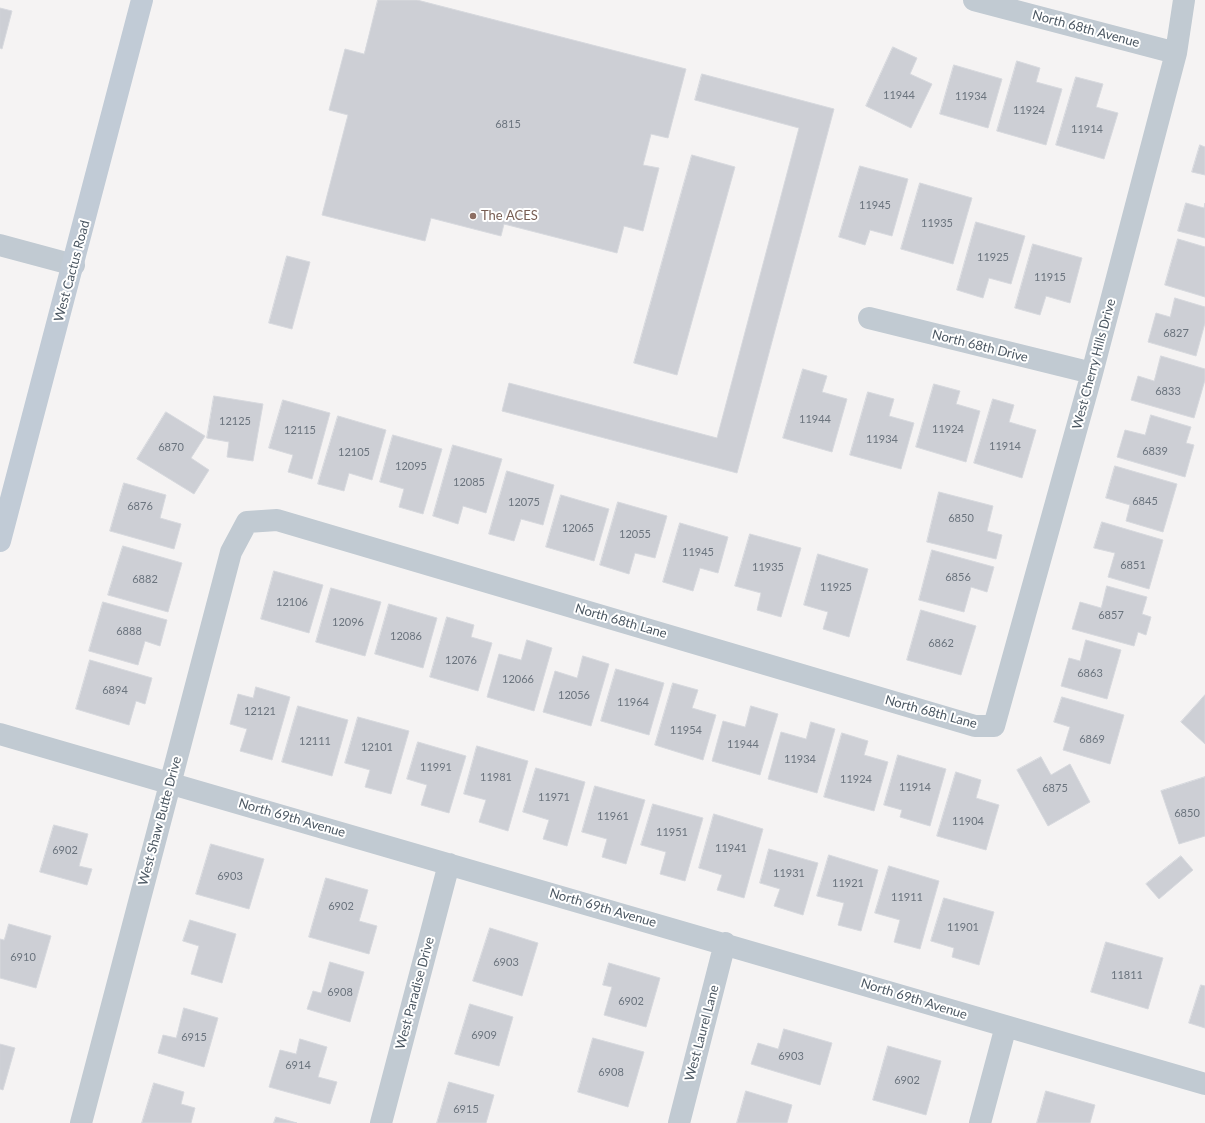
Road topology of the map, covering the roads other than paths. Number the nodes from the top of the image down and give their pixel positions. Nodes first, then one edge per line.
1 (142, 0) edge
2 (974, 0) edge
3 (1184, 0) edge
4 (1176, 53) junction
5 (0, 245) edge
6 (74, 265) junction
7 (869, 318) dead end
8 (1092, 373) junction
9 (247, 522) joint
10 (0, 541) edge
11 (994, 726) joint
12 (0, 734) edge
13 (170, 783) junction
14 (449, 864) junction
15 (725, 943) junction
16 (1006, 1026) junction
17 (1205, 1084) edge
18 (81, 1123) edge
19 (381, 1123) edge
20 (679, 1123) edge
21 (980, 1123) edge

1 - 6 main road, West Cactus Road
2 - 4 street, North 68th Avenue
3 - 4 street, West Cherry Hills Drive
4 - 8 street, West Cherry Hills Drive
5 - 6 street
6 - 10 main road, West Cactus Road
7 - 8 street, North 68th Drive
8 - 11 street, West Cherry Hills Drive
9 - 11 street, North 68th Lane
9 - 13 street, West Shaw Butte Drive
12 - 13 street, North 69th Avenue
13 - 14 street, North 69th Avenue
13 - 18 street, West Shaw Butte Drive
14 - 15 street, North 69th Avenue
14 - 19 street, West Paradise Drive
15 - 16 street, North 69th Avenue
15 - 20 street, West Laurel Lane
16 - 17 street, North 69th Avenue
16 - 21 street

